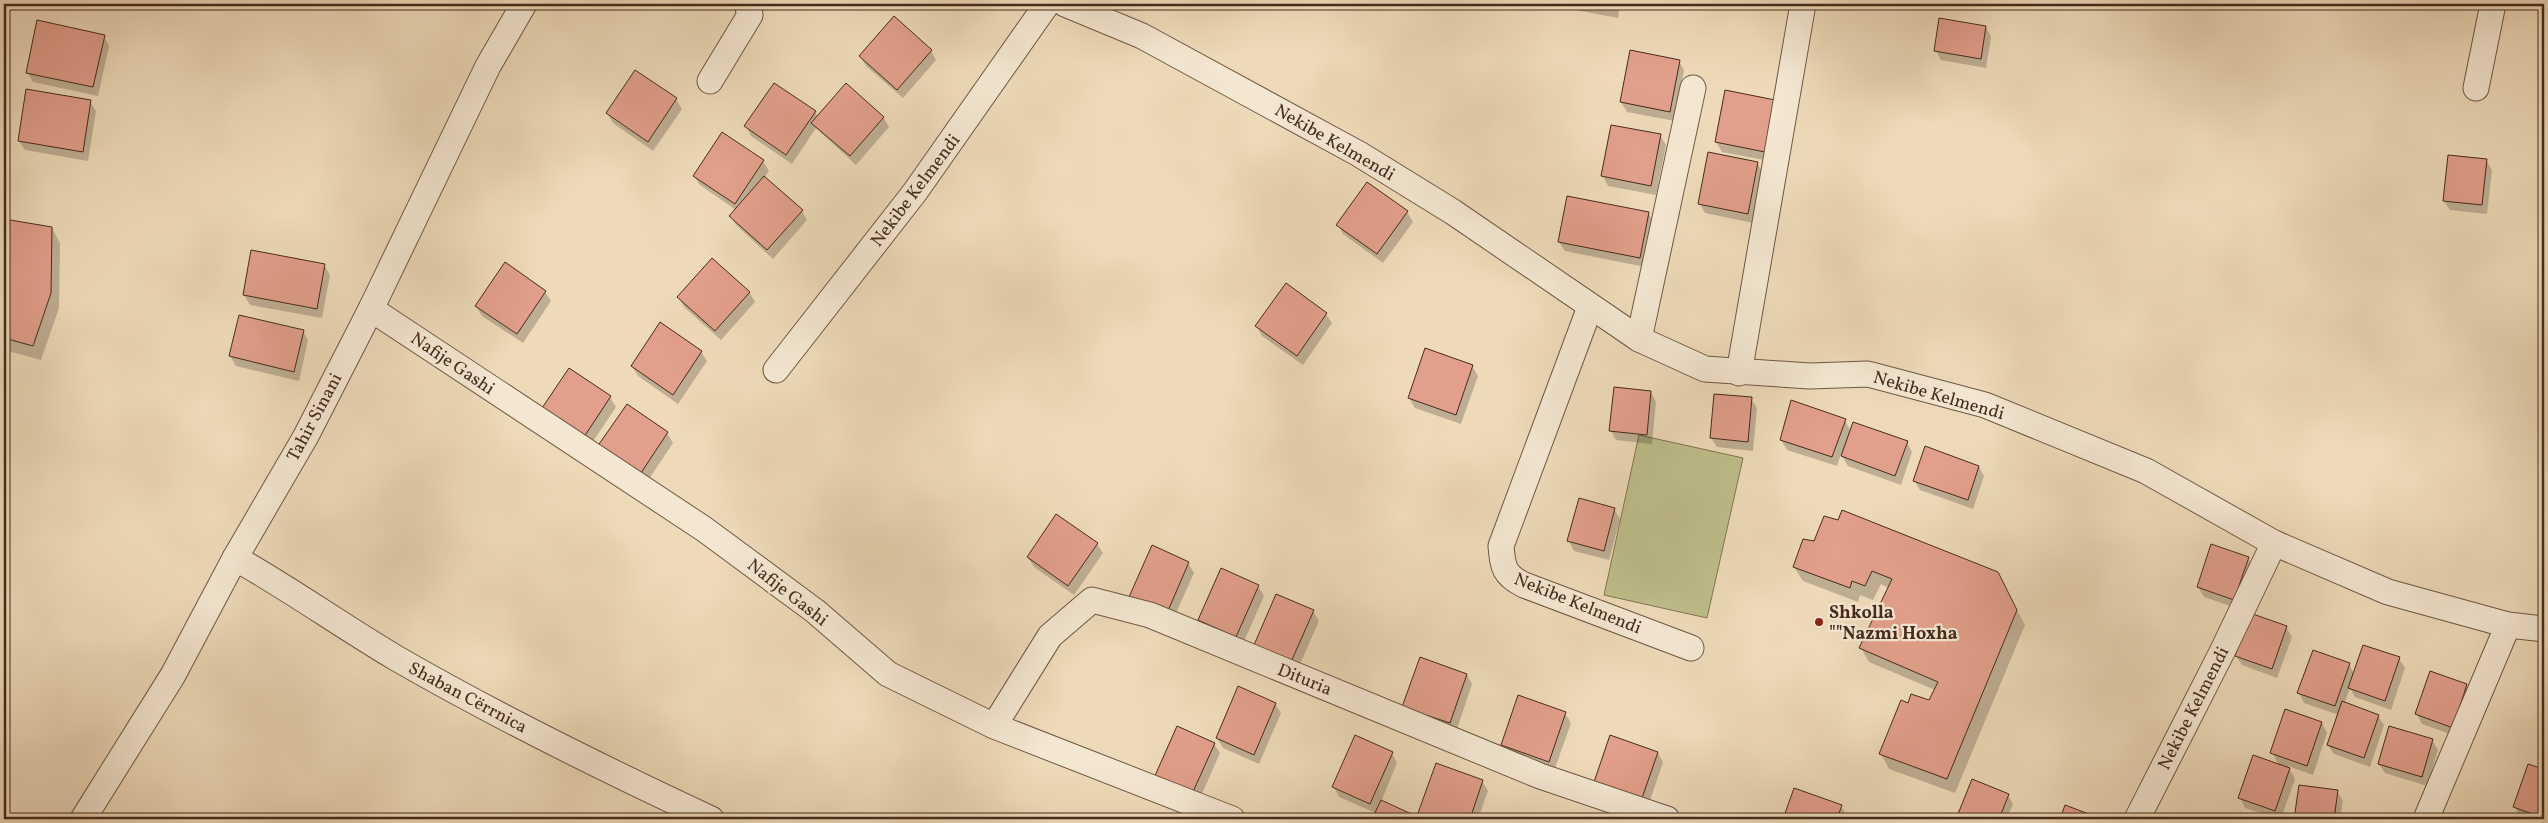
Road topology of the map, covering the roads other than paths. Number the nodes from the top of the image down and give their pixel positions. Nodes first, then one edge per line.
1 (524, 4) edge
2 (747, 4) edge
3 (1047, 4) edge
4 (1065, 4) edge
5 (1803, 4) edge
6 (2492, 4) edge
7 (710, 81) dead end
8 (1693, 88) dead end
9 (2476, 88) dead end
10 (1590, 307) junction
11 (371, 310) junction
12 (1639, 339) junction
13 (776, 370) dead end
14 (1739, 373) junction
15 (2274, 543) junction
16 (235, 558) junction
17 (2508, 625) junction
18 (2544, 629) edge
19 (1691, 648) dead end
20 (994, 726) junction
21 (84, 819) edge
22 (711, 819) edge
23 (1232, 819) edge
24 (1667, 819) edge
25 (2137, 819) edge
26 (2426, 819) edge

1 - 11 street, Tahir Sinani
2 - 7 street
3 - 13 street, Nekibe Kelmendi
4 - 10 street, Nekibe Kelmendi
5 - 14 street
6 - 9 street
8 - 12 street
10 - 12 street, Nekibe Kelmendi
10 - 19 street, Nekibe Kelmendi
11 - 16 street, Tahir Sinani
11 - 20 street, Nafije Gashi
12 - 14 street, Nekibe Kelmendi
14 - 15 street, Nekibe Kelmendi
15 - 17 street, Nekibe Kelmendi
15 - 25 street, Nekibe Kelmendi
16 - 21 street, Tahir Sinani
16 - 22 street, Shaban Cërrnica
17 - 18 street, Nekibe Kelmendi
17 - 26 street
20 - 23 street, Nafije Gashi
20 - 24 street, Dituria

